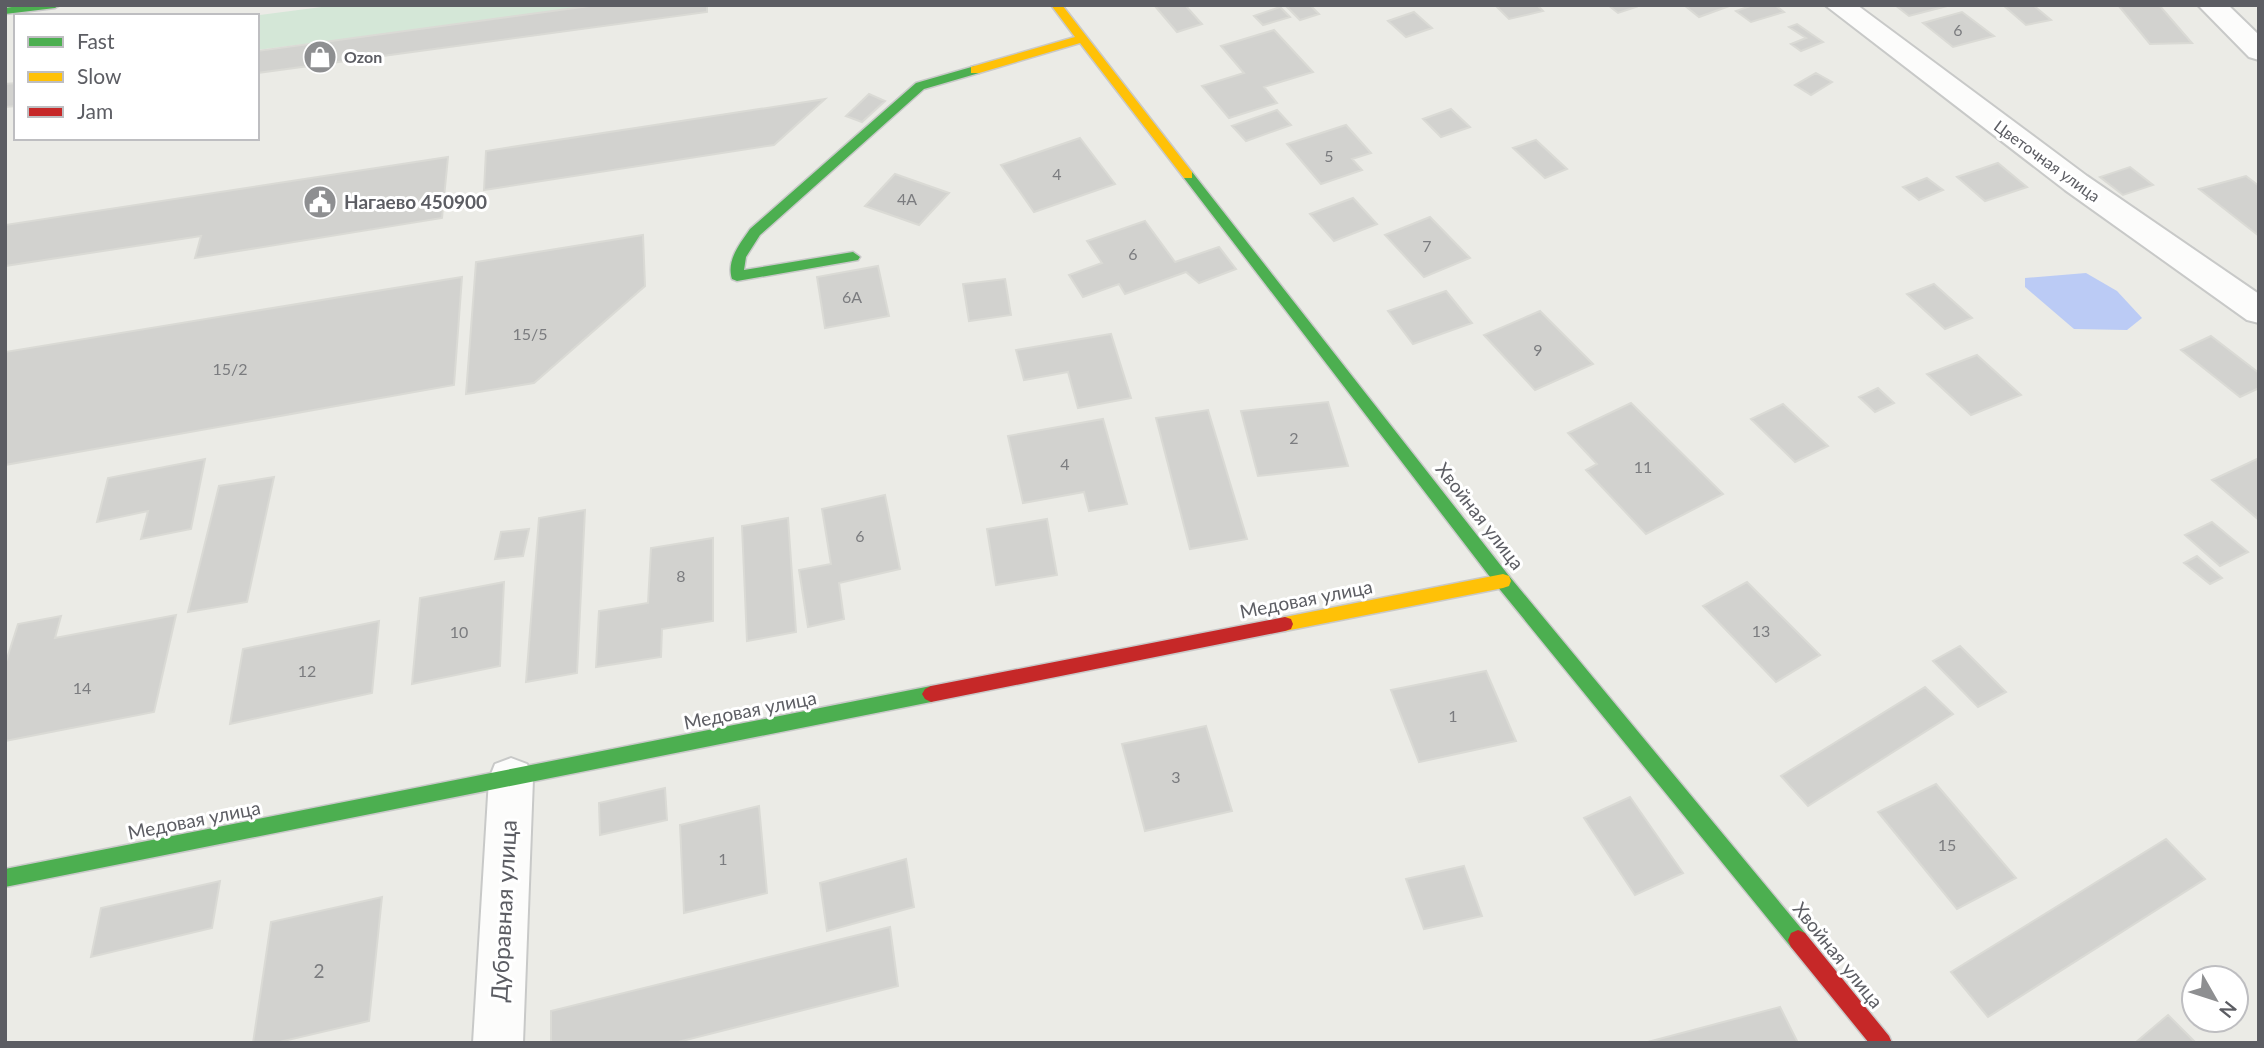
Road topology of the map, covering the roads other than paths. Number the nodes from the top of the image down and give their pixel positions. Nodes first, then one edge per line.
1 (55, 5) edge
2 (1056, 5) edge
3 (1839, 5) edge
4 (2212, 5) edge
5 (5, 11) edge
6 (1083, 39) junction
7 (2259, 51) edge
8 (853, 257) dead end
9 (2259, 311) edge
10 (1503, 581) junction
11 (511, 779) junction
12 (5, 878) edge
13 (498, 1043) edge
14 (1882, 1043) edge

1 - 5 street
2 - 6 street, Хвойная улица
3 - 9 street, Цветочная улица
4 - 7 street
6 - 8 street
6 - 10 street, Хвойная улица
10 - 11 street, Медовая улица
10 - 14 street, Хвойная улица
11 - 12 street, Медовая улица
11 - 13 street, Дубравная улица

